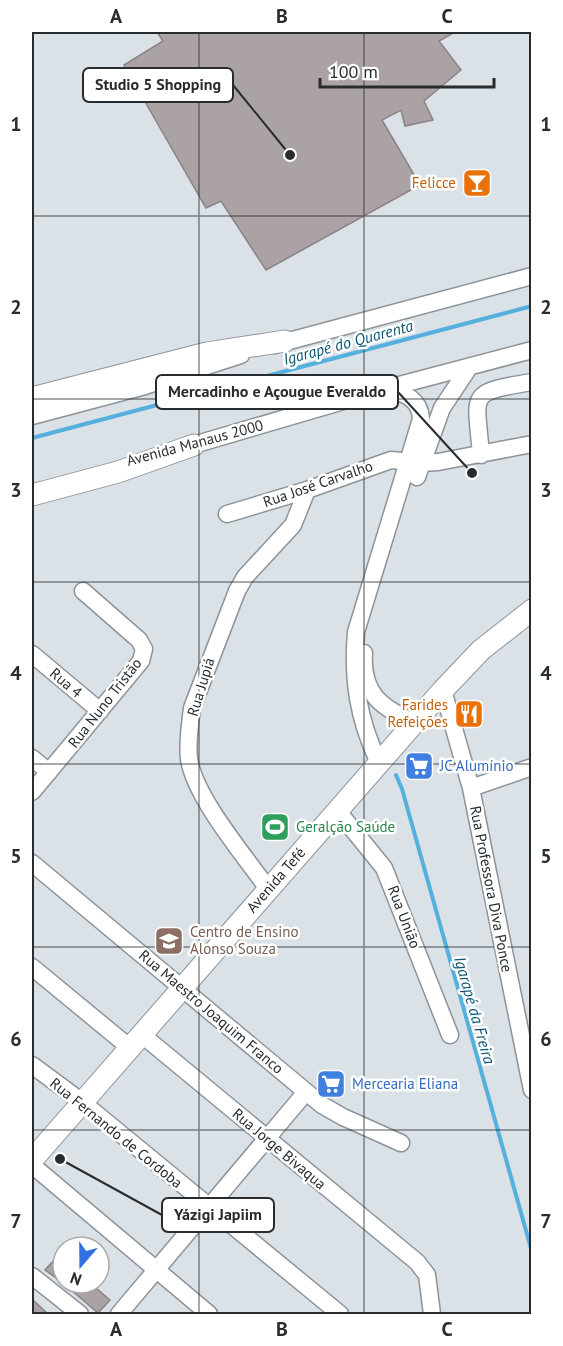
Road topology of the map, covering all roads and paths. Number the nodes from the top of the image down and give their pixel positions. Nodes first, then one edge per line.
1 (531, 276) edge
2 (285, 341) junction
3 (531, 350) edge
4 (470, 366) junction
5 (531, 382) edge
6 (388, 388) junction
7 (32, 398) edge
8 (32, 416) edge
9 (531, 444) edge
10 (194, 445) joint
11 (481, 455) junction
12 (416, 463) junction
13 (307, 490) junction
14 (35, 493) edge
15 (227, 514) dead end
16 (83, 591) dead end
17 (531, 610) edge
18 (32, 654) edge
19 (443, 690) junction
20 (100, 711) junction
21 (415, 723) junction
22 (32, 758) edge
23 (379, 763) junction
24 (531, 767) edge
25 (49, 772) junction
26 (471, 788) junction
27 (32, 792) edge
28 (337, 810) junction
29 (32, 863) edge
30 (268, 890) junction
31 (32, 967) edge
32 (183, 988) junction
33 (531, 1009) edge
34 (515, 1014) junction
35 (450, 1035) dead end
36 (135, 1041) junction
37 (32, 1065) edge
38 (531, 1090) edge
39 (306, 1092) junction
40 (82, 1102) junction
41 (266, 1138) junction
42 (401, 1143) dead end
43 (32, 1160) edge
44 (32, 1165) edge
45 (208, 1207) junction
46 (156, 1271) junction
47 (32, 1276) edge
48 (80, 1314) edge
49 (119, 1314) edge
50 (209, 1314) edge
51 (340, 1314) edge
52 (432, 1314) edge

1 - 2 street
2 - 7 main road
2 - 8 street
3 - 4 street, Avenida Manaus 2000
4 - 6 street, Avenida Manaus 2000
4 - 12 street
5 - 11 street
6 - 10 street, Avenida Manaus 2000
6 - 12 street
9 - 11 street, Rua José Carvalho
10 - 14 main road
11 - 12 street, Rua José Carvalho
12 - 13 street, Rua José Carvalho
12 - 21 street
12 - 23 street
13 - 15 street, Rua José Carvalho
13 - 30 street, Rua Jupiá
16 - 20 street, Rua Nuno Tristão
17 - 19 main road, Avenida Tefé
18 - 20 street, Rua 4
19 - 21 main road, Avenida Tefé
19 - 26 street, Rua Professora Diva Ponce
20 - 25 street, Rua Nuno Tristão
21 - 23 main road, Avenida Tefé
22 - 25 street
23 - 28 main road, Avenida Tefé
24 - 26 street
25 - 27 street, Rua Nuno Tristão
26 - 34 street, Rua Professora Diva Ponce
28 - 30 main road, Avenida Tefé
28 - 35 street, Rua União
29 - 32 street, Rua Maestro Joaquim Franco
30 - 32 main road, Avenida Tefé
31 - 36 street, Rua Jorge Bivaqua
32 - 36 main road, Avenida Tefé
32 - 39 street, Rua Maestro Joaquim Franco
33 - 34 street
34 - 38 street, Rua Professora Diva Ponce
36 - 40 main road, Avenida Tefé
36 - 41 street, Rua Jorge Bivaqua
37 - 40 street, Rua Fernando de Cordoba
39 - 41 street
39 - 42 street, Rua Maestro Joaquim Franco
40 - 43 main road, Avenida Tefé
40 - 45 street, Rua Fernando de Cordoba
41 - 45 street
41 - 52 street, Rua Jorge Bivaqua
44 - 46 street
45 - 46 street
45 - 51 street, Rua Fernando de Cordoba
46 - 49 street
46 - 50 street
47 - 48 street

